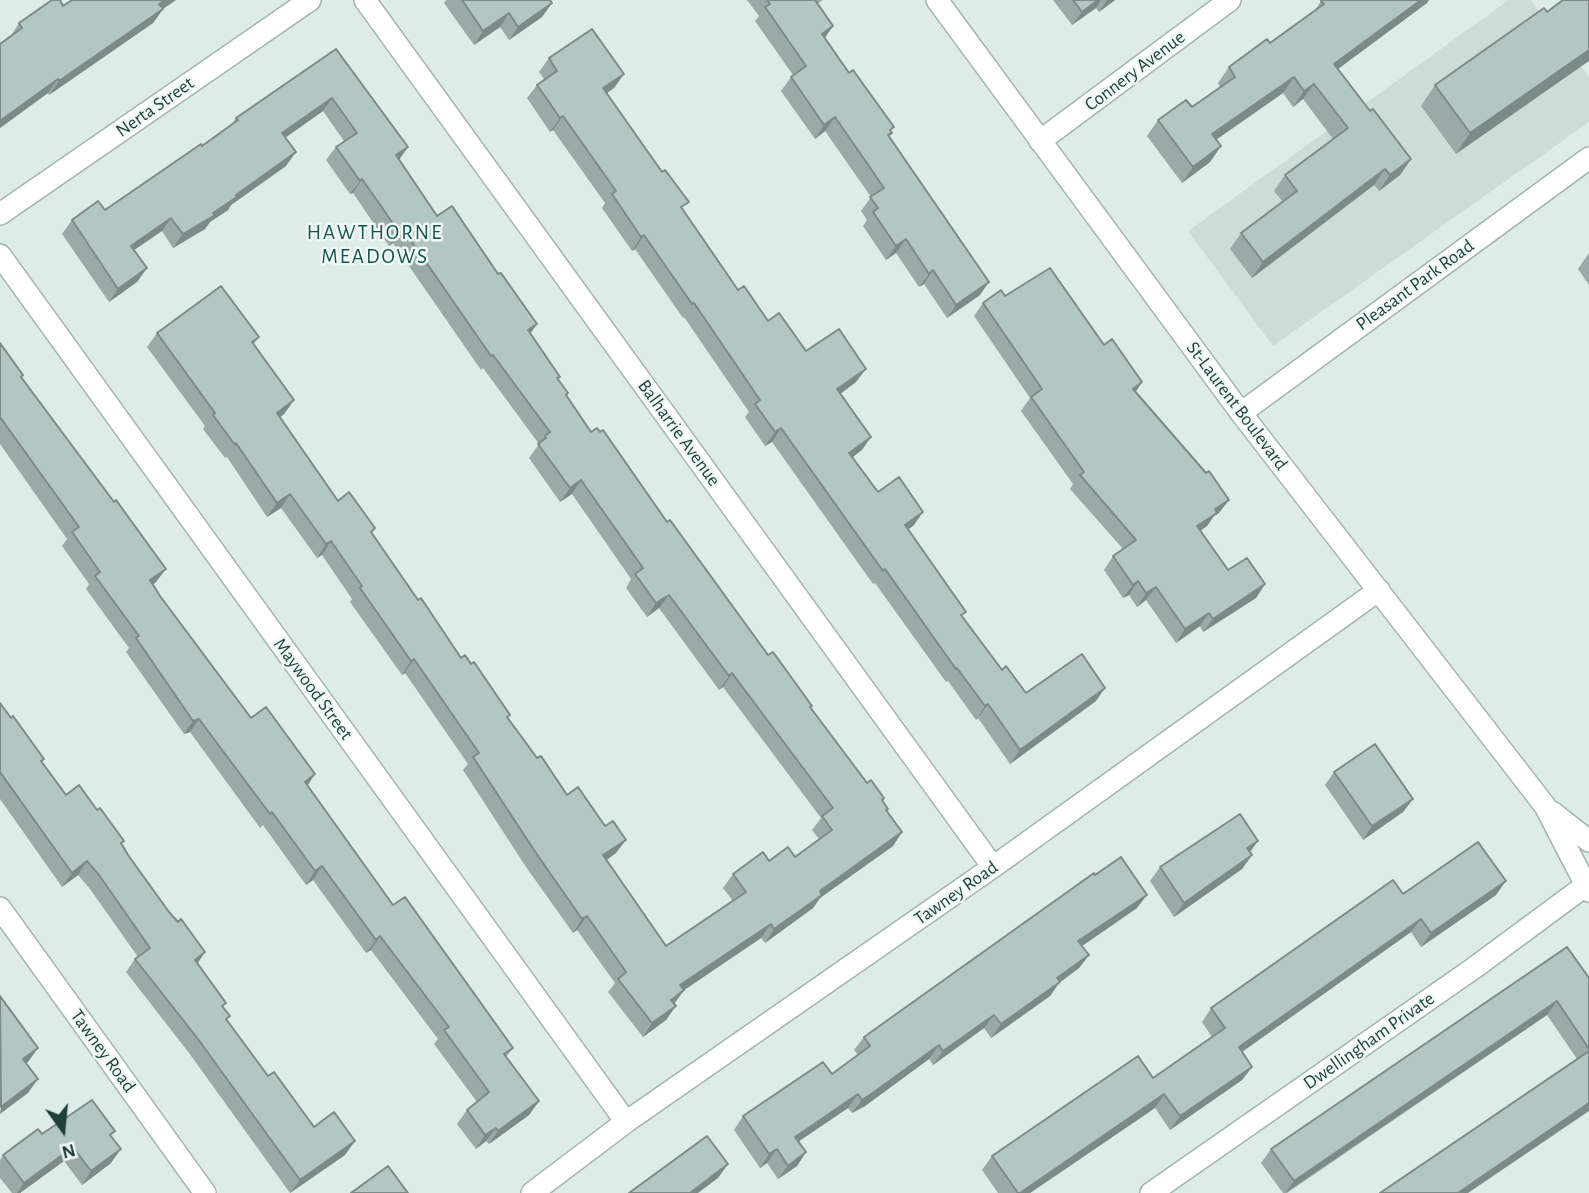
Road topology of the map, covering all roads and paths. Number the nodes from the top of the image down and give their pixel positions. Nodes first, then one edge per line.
1 (310, 0) edge
2 (365, 0) edge
3 (937, 0) edge
4 (1230, 0) edge
5 (1040, 141) junction
6 (1589, 158) edge
7 (0, 214) edge
8 (0, 256) edge
9 (1241, 413) junction
10 (1379, 590) junction
11 (1545, 806) junction
12 (1589, 841) edge
13 (993, 867) junction
14 (1587, 888) edge
15 (0, 908) edge
16 (626, 1122) junction
17 (203, 1192) edge
18 (531, 1193) edge
19 (1151, 1193) edge

1 - 7 street, Nerta Street
2 - 13 street, Balharrie Avenue
3 - 5 street, St-Laurent Boulevard
4 - 5 street, Connery Avenue
5 - 9 street, St-Laurent Boulevard
6 - 9 street, Pleasant Park Road
8 - 16 street, Maywood Street
9 - 10 street, St-Laurent Boulevard
10 - 11 street, St-Laurent Boulevard
10 - 13 street, Tawney Road
11 - 12 street, St-Laurent Boulevard
11 - 14 street, St-Laurent Boulevard
13 - 16 street, Tawney Road
14 - 19 street, Dwellingham Private
15 - 17 street, Tawney Road
16 - 18 street, Tawney Road

